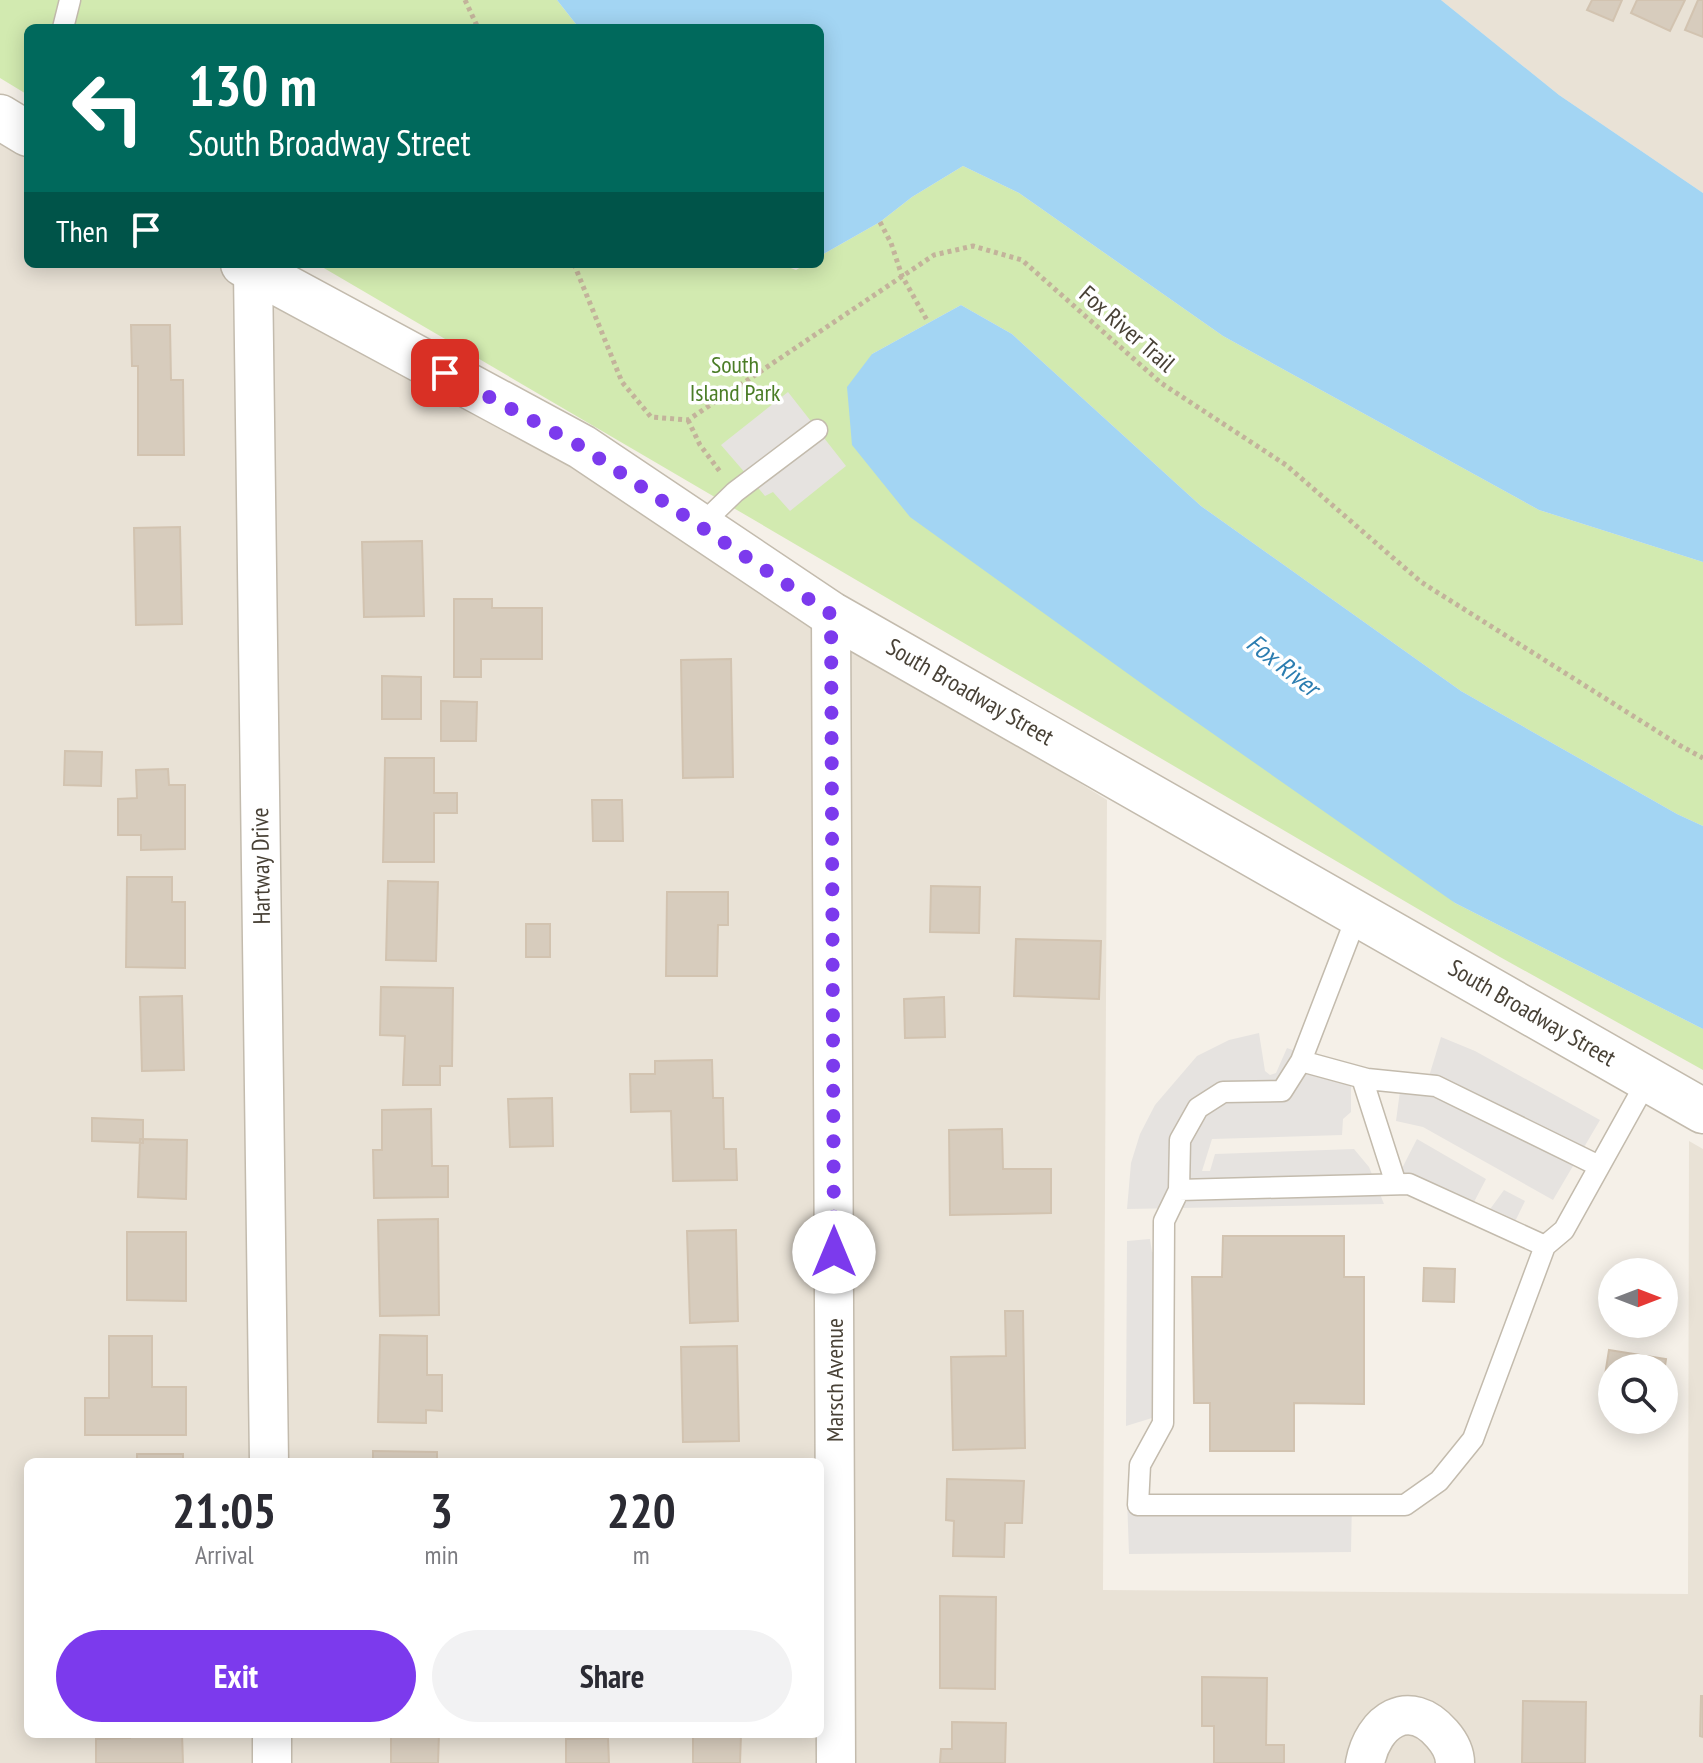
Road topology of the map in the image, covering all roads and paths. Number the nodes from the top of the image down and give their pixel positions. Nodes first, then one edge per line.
1 (70, 0) edge
2 (465, 0) edge
3 (64, 24) edge
4 (476, 24) edge
5 (0, 117) edge
6 (24, 132) edge
7 (880, 222) dead end
8 (248, 268) edge
9 (250, 268) edge
10 (576, 268) edge
11 (902, 276) junction
12 (928, 322) dead end
13 (688, 420) junction
14 (817, 430) dead end
15 (735, 492) junction
16 (701, 525) junction
17 (831, 614) junction
18 (1703, 758) edge
19 (1358, 913) junction
20 (1301, 1061) junction
21 (1362, 1078) junction
22 (1648, 1079) junction
23 (1703, 1111) edge
24 (1599, 1166) junction
25 (1396, 1184) junction
26 (1179, 1190) junction
27 (1545, 1246) junction
28 (269, 1458) edge
29 (272, 1738) edge
30 (272, 1763) edge
31 (836, 1763) edge
32 (1365, 1763) edge
33 (1455, 1763) edge

1 - 3 lane
2 - 4 path
5 - 6 street
7 - 11 path
8 - 28 street, Hartway Drive
9 - 16 street, South Broadway Street
10 - 13 path
11 - 12 path
11 - 13 path, Fox River Trail
11 - 18 path, Fox River Trail
13 - 15 path
14 - 15 lane
15 - 16 lane
16 - 17 street, South Broadway Street
17 - 19 street, South Broadway Street
17 - 31 street, Marsch Avenue
19 - 20 lane
19 - 22 street, South Broadway Street
20 - 21 lane
20 - 26 lane
21 - 24 lane
21 - 25 lane
22 - 23 street, South Broadway Street
22 - 24 lane
24 - 27 lane
25 - 26 lane
25 - 27 lane
26 - 27 lane
29 - 30 street
32 - 33 street

